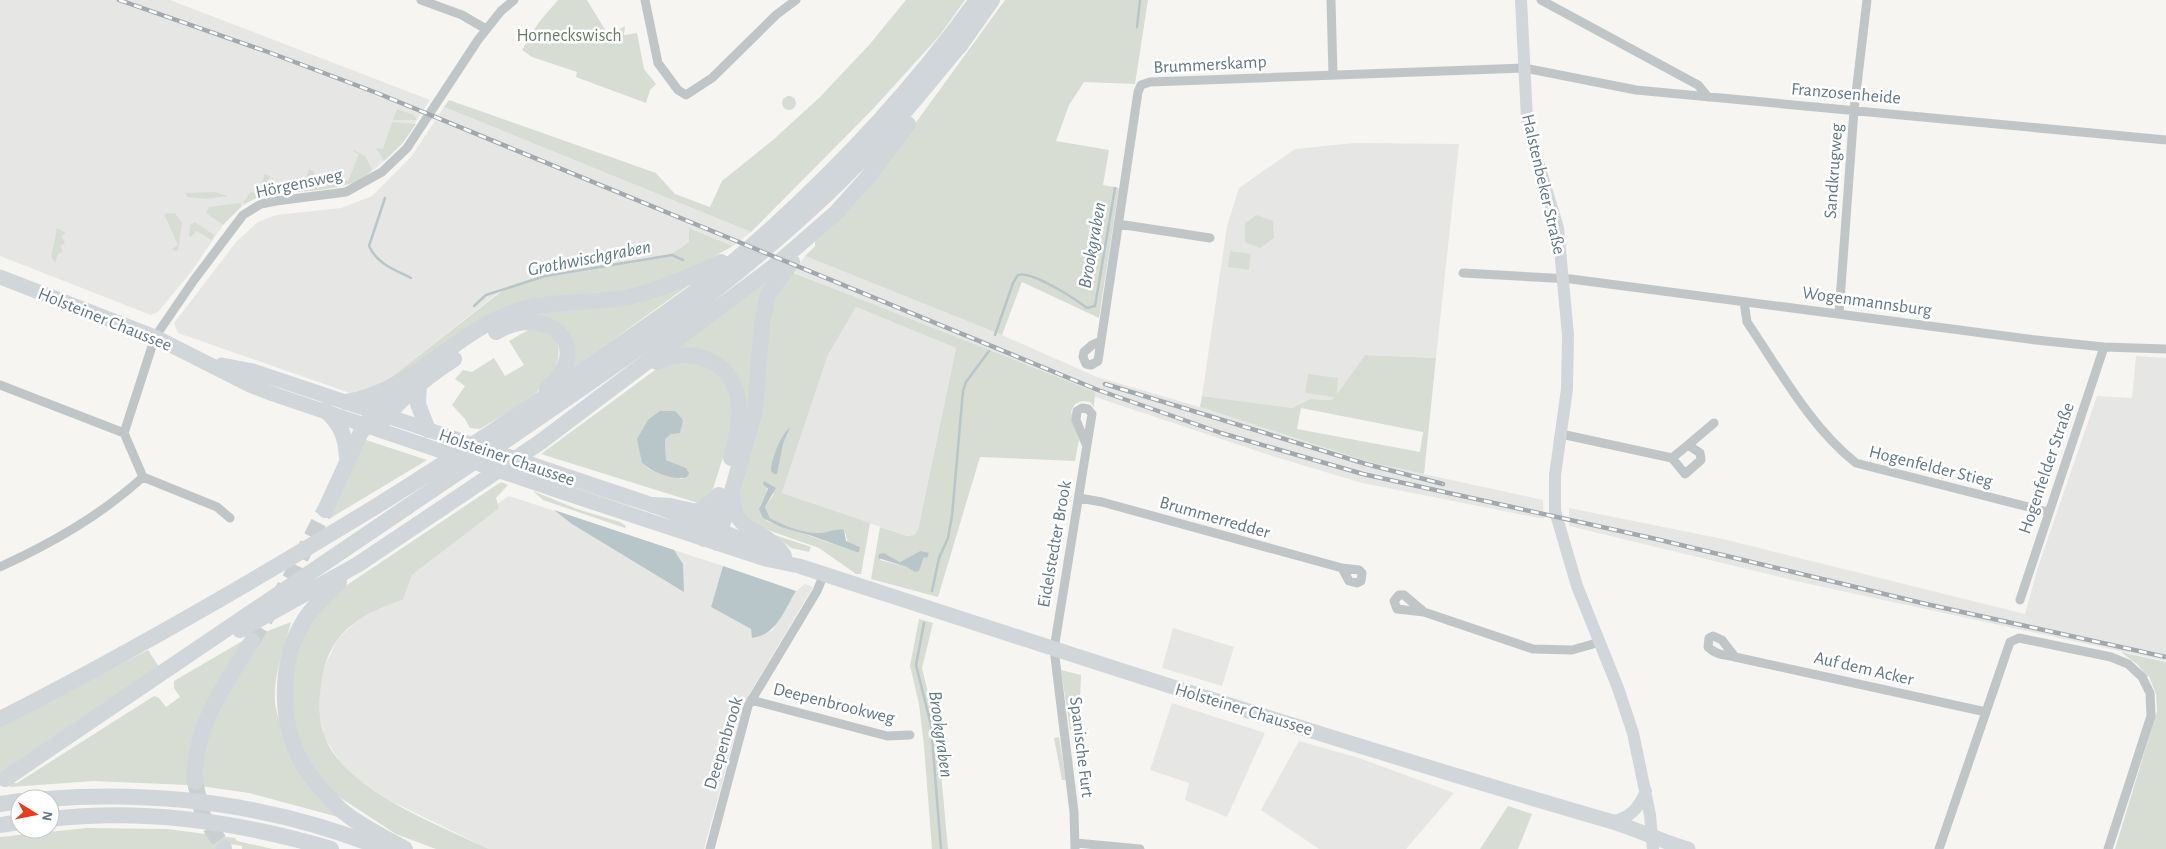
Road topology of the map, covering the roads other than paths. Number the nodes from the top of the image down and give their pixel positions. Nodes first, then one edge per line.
1 (421, 0) edge
2 (514, 0) edge
3 (645, 0) edge
4 (796, 0) edge
5 (977, 0) edge
6 (992, 0) edge
7 (1332, 0) edge
8 (1521, 0) edge
9 (1541, 0) edge
10 (1867, 0) edge
11 (486, 29) junction
12 (964, 40) junction
13 (1524, 68) junction
14 (1333, 75) junction
15 (1708, 97) junction
16 (1854, 110) junction
17 (2166, 140) edge
18 (1118, 224) junction
19 (1210, 238) dead end
20 (766, 242) junction
21 (752, 253) junction
22 (782, 266) junction
23 (1463, 272) dead end
24 (0, 277) edge
25 (1564, 278) junction
26 (1744, 302) junction
27 (1839, 314) junction
28 (155, 337) junction
29 (1099, 342) dead end
30 (2104, 347) junction
31 (2166, 349) edge
32 (209, 362) junction
33 (633, 374) junction
34 (412, 382) junction
35 (0, 385) edge
36 (346, 402) junction
37 (325, 410) junction
38 (515, 418) junction
39 (376, 420) junction
40 (1714, 423) dead end
41 (428, 430) junction
42 (124, 433) junction
43 (1560, 434) junction
44 (1086, 444) dead end
45 (1688, 445) junction
46 (1672, 458) junction
47 (347, 460) junction
48 (143, 477) junction
49 (726, 492) junction
50 (1079, 498) junction
51 (653, 505) junction
52 (325, 510) tunnel mouth
53 (2048, 512) junction
54 (230, 518) dead end
55 (712, 535) junction
56 (784, 556) junction
57 (357, 565) junction
58 (800, 566) junction
59 (0, 567) edge
60 (1342, 568) dead end
61 (824, 574) junction
62 (2020, 600) dead end
63 (1424, 612) dead end
64 (252, 641) tunnel mouth
65 (1600, 642) junction
66 (1054, 649) junction
67 (194, 650) junction
68 (1734, 657) dead end
69 (751, 700) junction
70 (1986, 712) junction
71 (0, 719) edge
72 (910, 736) dead end
73 (5, 779) dead end
74 (195, 782) tunnel mouth
75 (1646, 791) junction
76 (60, 798) edge
77 (60, 819) edge
78 (1612, 822) junction
79 (1654, 843) edge
80 (1076, 846) edge
81 (2107, 848) edge
82 (331, 849) edge
83 (384, 849) edge
84 (405, 849) edge
85 (710, 849) edge
86 (1140, 849) edge
87 (1688, 849) edge
88 (1939, 849) edge

1 - 11 street
2 - 11 street, Hörgensweg
3 - 4 street
5 - 20 highway
6 - 12 highway
7 - 14 street
8 - 13 street, Halstenbeker Straße
9 - 15 street
10 - 16 street, Sandkrugweg
11 - 28 street, Hörgensweg
12 - 20 highway
12 - 22 highway
13 - 14 street, Brummerskamp
13 - 15 street, Franzosenheide
13 - 25 street, Halstenbeker Straße
14 - 18 street, Brummerskamp
15 - 16 street, Franzosenheide
16 - 17 street, Franzosenheide
16 - 27 street, Sandkrugweg
18 - 19 street
18 - 29 street, Brummerskamp
20 - 21 highway
21 - 34 highway
21 - 38 highway
21 - 67 highway
22 - 33 highway
22 - 49 highway
23 - 25 street, Halstenbeker Straße
24 - 28 main road, Holsteiner Chaussee
25 - 26 street, Wogenmannsburg
25 - 43 street, Halstenbeker Straße
26 - 27 street, Wogenmannsburg
26 - 53 street, Hogenfelder Stieg
27 - 30 street, Wogenmannsburg
28 - 32 main road, Holsteiner Chaussee
28 - 42 street, Hörgensweg
30 - 31 street, Wogenmannsburg
30 - 53 street, Hogenfelder Straße
32 - 36 main road, Holsteiner Chaussee
32 - 37 main road, Holsteiner Chaussee
33 - 49 highway
33 - 57 highway
34 - 36 highway
34 - 38 highway
34 - 39 highway
34 - 41 highway
35 - 42 street
36 - 39 main road, Holsteiner Chaussee
37 - 39 main road, Holsteiner Chaussee
37 - 47 highway
38 - 71 highway
39 - 41 main road, Holsteiner Chaussee
39 - 47 highway
39 - 55 main road, Holsteiner Chaussee
40 - 45 street
41 - 51 main road, Holsteiner Chaussee
42 - 48 street
43 - 46 street
43 - 65 street, Halstenbeker Straße
44 - 50 street, Eidelstedter Brook
45 - 46 street
45 - 46 street
47 - 52 highway
48 - 54 street
48 - 59 street
49 - 51 highway
49 - 55 highway
49 - 56 highway
50 - 60 street, Brummerredder
50 - 66 street, Eidelstedter Brook
51 - 55 main road, Holsteiner Chaussee
53 - 62 street, Hogenfelder Straße
55 - 56 main road, Holsteiner Chaussee
55 - 58 main road, Holsteiner Chaussee
56 - 58 main road, Holsteiner Chaussee
57 - 67 highway
57 - 84 highway
58 - 61 main road, Holsteiner Chaussee
61 - 66 main road, Holsteiner Chaussee
61 - 69 street, Deepenbrook
63 - 65 street
64 - 74 highway
65 - 75 street, Halstenbeker Straße
66 - 78 main road, Holsteiner Chaussee
66 - 80 street, Spanische Furt
67 - 73 highway
68 - 70 street, Auf dem Acker
69 - 72 street, Deepenbrookweg
69 - 85 street, Deepenbrook
70 - 81 street
70 - 88 street
75 - 78 street
75 - 79 street, Halstenbeker Straße
76 - 83 highway
77 - 82 highway
78 - 79 main road, Holsteiner Chaussee
79 - 87 main road, Holsteiner Chaussee
80 - 86 street

